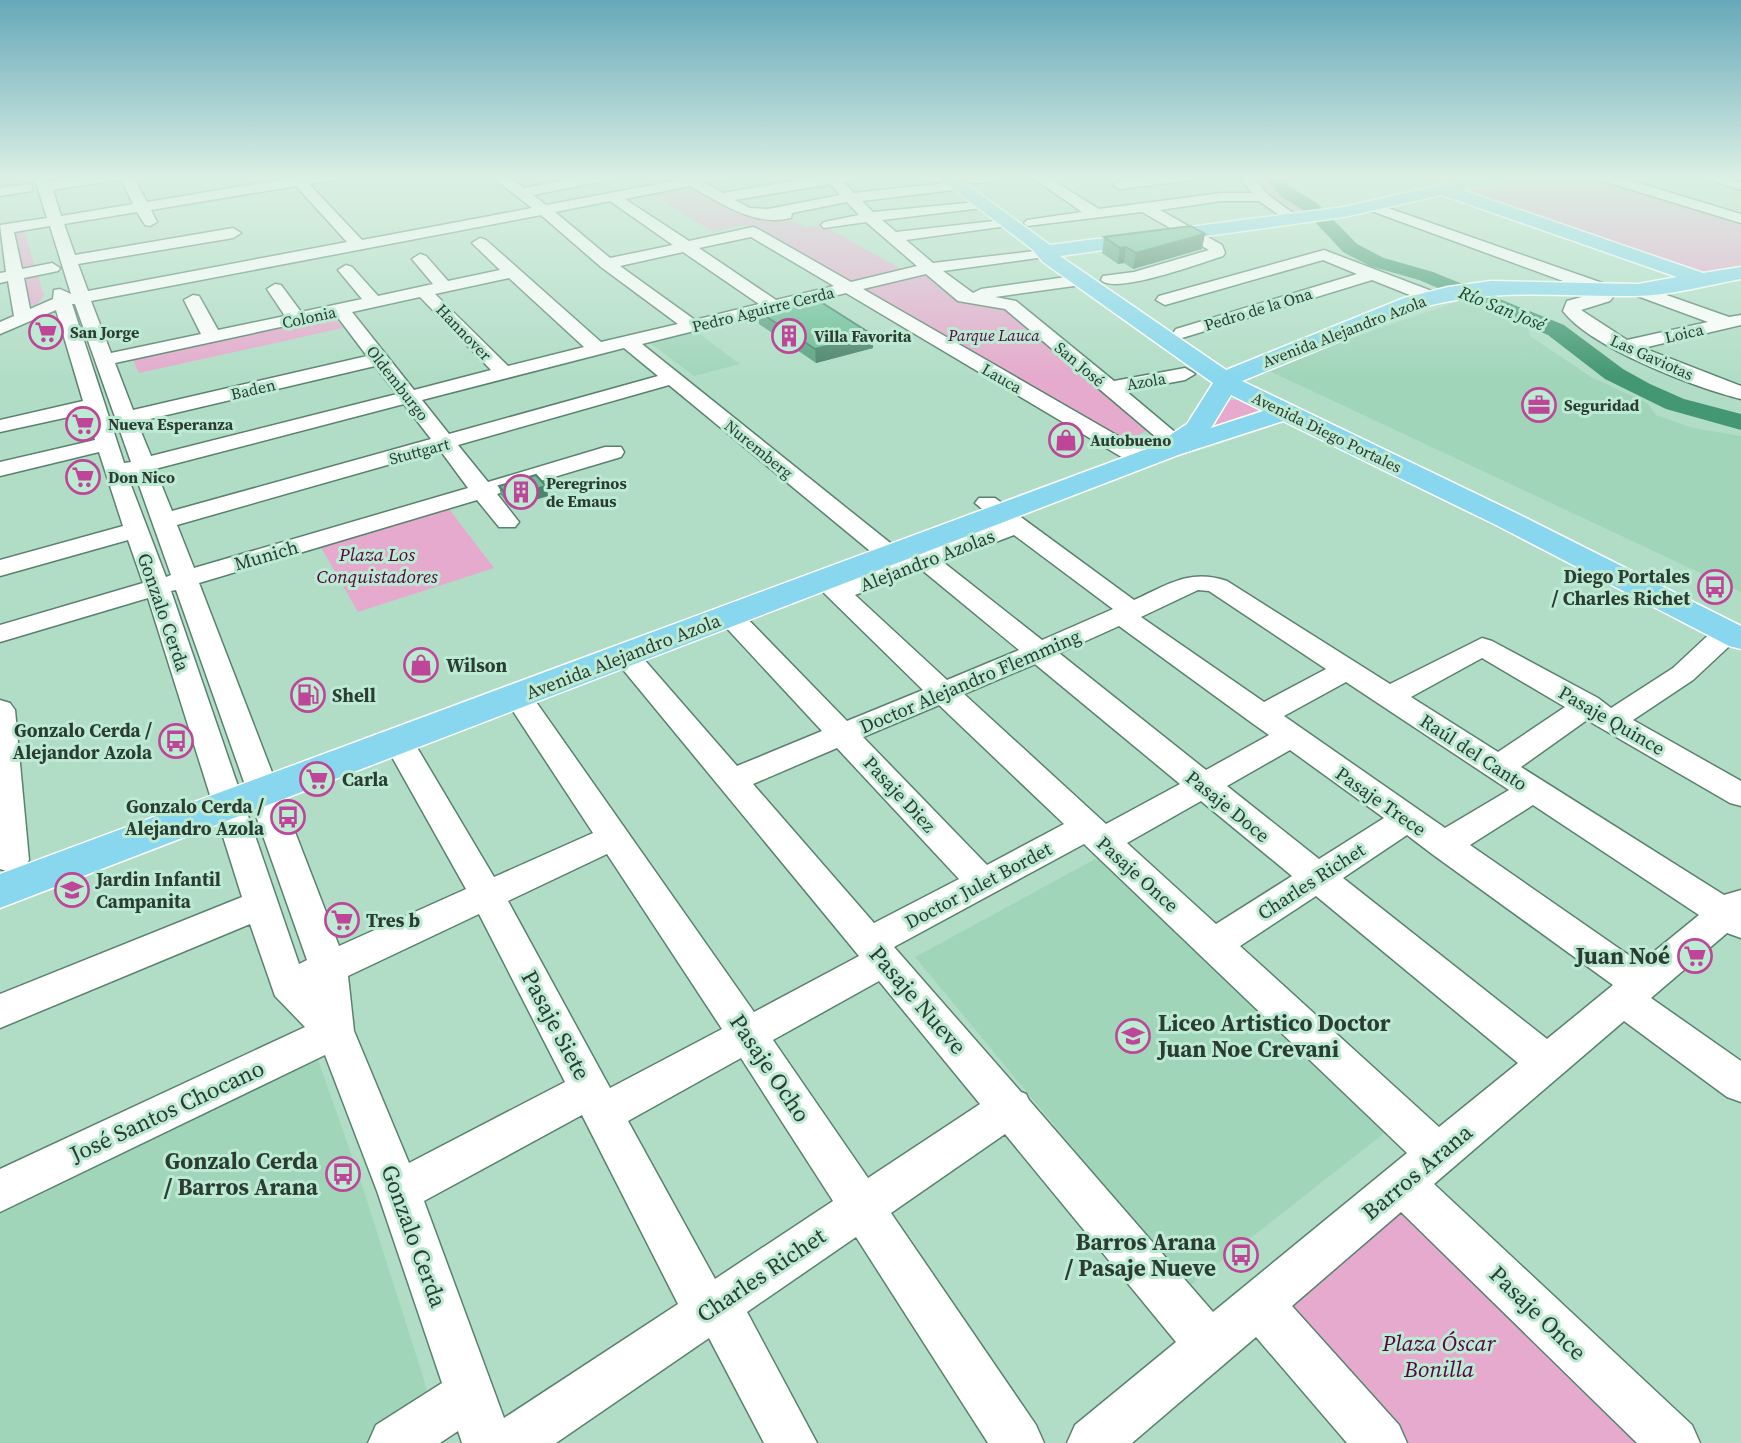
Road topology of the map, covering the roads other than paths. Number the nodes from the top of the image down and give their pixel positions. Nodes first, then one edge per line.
1 (8, 243) edge
2 (53, 243) edge
3 (161, 243) edge
4 (240, 243) edge
5 (367, 243) edge
6 (480, 243) dead end
7 (583, 243) edge
8 (678, 243) edge
9 (700, 243) edge
10 (772, 243) edge
11 (899, 243) edge
12 (1034, 243) edge
13 (1062, 243) edge
14 (1112, 243) edge
15 (1206, 243) edge
16 (1475, 243) edge
17 (1599, 243) edge
18 (358, 245) joint
19 (683, 247) junction
20 (244, 249) junction
21 (1070, 249) junction
22 (1045, 252) junction
23 (421, 258) dead end
24 (171, 262) junction
25 (607, 264) junction
26 (60, 265) junction
27 (929, 268) junction
28 (346, 270) dead end
29 (513, 272) junction
30 (1741, 273) edge
31 (1373, 274) junction
32 (8, 276) edge
33 (1135, 276) junction
34 (1109, 279) junction
35 (1081, 280) junction
36 (1704, 280) junction
37 (444, 287) junction
38 (849, 288) junction
39 (275, 289) dead end
40 (1602, 289) junction
41 (1638, 289) junction
42 (424, 292) junction
43 (1741, 294) edge
44 (1439, 295) junction
45 (964, 297) junction
46 (71, 299) junction
47 (193, 300) dead end
48 (1165, 300) junction
49 (375, 303) junction
50 (773, 306) junction
51 (341, 310) junction
52 (23, 319) junction
53 (68, 319) junction
54 (297, 320) junction
55 (1734, 322) edge
56 (354, 326) junction
57 (692, 326) junction
58 (1192, 329) junction
59 (0, 330) edge
60 (327, 332) dead end
61 (212, 337) junction
62 (628, 342) junction
63 (1627, 346) junction
64 (597, 349) junction
65 (380, 359) junction
66 (114, 372) junction
67 (504, 373) junction
68 (1185, 374) dead end
69 (1741, 374) edge
70 (674, 378) junction
71 (1228, 380) junction
72 (1707, 381) junction
73 (1108, 388) junction
74 (1741, 393) edge
75 (410, 399) junction
76 (94, 405) junction
77 (1286, 412) junction
78 (126, 418) junction
79 (0, 426) edge
80 (107, 444) junction
81 (445, 444) junction
82 (1150, 449) junction
83 (613, 452) dead end
84 (143, 466) junction
85 (0, 469) edge
86 (116, 472) junction
87 (482, 491) junction
88 (1001, 514) junction
89 (163, 521) junction
90 (506, 522) dead end
91 (136, 530) junction
92 (901, 552) junction
93 (0, 568) edge
94 (185, 578) junction
95 (1206, 582) joint
96 (157, 587) junction
97 (838, 593) joint
98 (1127, 613) junction
99 (730, 616) junction
100 (1726, 621) edge
101 (0, 634) edge
102 (1038, 652) junction
103 (625, 655) junction
104 (1347, 669) junction
105 (944, 692) junction
106 (517, 696) junction
107 (1389, 696) junction
108 (1601, 713) junction
109 (1262, 716) junction
110 (1, 720) edge
111 (843, 734) junction
112 (1289, 737) junction
113 (398, 741) junction
114 (1499, 767) junction
115 (733, 780) junction
116 (1203, 786) junction
117 (242, 788) junction
118 (1533, 790) junction
119 (1741, 795) edge
120 (1407, 819) junction
121 (1095, 835) junction
122 (614, 837) junction
123 (1444, 845) junction
124 (4, 872) edge
125 (1317, 877) junction
126 (982, 882) junction
127 (487, 895) junction
128 (261, 904) junction
129 (1736, 913) edge
130 (1215, 944) junction
131 (877, 951) junction
132 (328, 967) junction
133 (288, 985) junction
134 (1632, 992) junction
135 (0, 1011) edge
136 (335, 1031) junction
137 (748, 1035) junction
138 (1547, 1063) junction
139 (1741, 1084) edge
140 (596, 1101) junction
141 (1011, 1107) junction
142 (1438, 1154) junction
143 (1403, 1184) junction
144 (0, 1191) edge
145 (400, 1191) junction
146 (863, 1207) junction
147 (1259, 1304) junction
148 (712, 1308) junction
149 (1210, 1345) junction
150 (471, 1394) junction
151 (394, 1443) edge
152 (488, 1443) edge
153 (512, 1443) edge
154 (791, 1443) edge
155 (1018, 1443) edge
156 (1093, 1443) edge
157 (1381, 1443) edge
158 (1674, 1443) edge

1 - 32 street
2 - 26 street, Gonzalo Cerda
3 - 24 street
4 - 20 street
5 - 18 street
6 - 29 street
7 - 25 street
8 - 19 street
9 - 19 street, Lauca
10 - 38 street, Lauca
11 - 27 street, San José
12 - 22 main road, Avenida Diego Portales
13 - 21 main road, Avenida Diego Portales
14 - 21 main road, Pedro Aguirre Cerda
15 - 33 street
16 - 40 street
17 - 36 main road
18 - 20 street
19 - 25 street
19 - 50 street
20 - 24 street
20 - 24 street
21 - 22 main road, Pedro Aguirre Cerda
21 - 34 main road, Avenida Diego Portales
22 - 27 street, Pedro Aguirre Cerda
22 - 35 main road, Avenida Diego Portales
23 - 37 street
24 - 26 street
24 - 46 street
25 - 57 street
26 - 32 street
26 - 46 street, Gonzalo Cerda
27 - 38 street, Pedro Aguirre Cerda
27 - 45 street, San José
28 - 49 street
29 - 37 street, Colonia
29 - 64 street
30 - 36 main road, Avenida Alejandro Azola
31 - 44 street
31 - 48 street
31 - 58 street, Pedro de la Ona
32 - 52 street
33 - 34 street
33 - 48 street, Avenida Diego Portales
34 - 58 main road, Avenida Diego Portales
35 - 45 street
35 - 71 main road, Avenida Diego Portales
36 - 41 main road, Avenida Alejandro Azola
36 - 43 main road
37 - 42 street, Colonia
38 - 50 street, Pedro Aguirre Cerda
38 - 82 street, Lauca
39 - 54 street
40 - 41 main road, Avenida Alejandro Azola
40 - 44 main road, Avenida Alejandro Azola
40 - 63 street, Las Gaviotas
41 - 55 street
42 - 49 street, Colonia
42 - 67 street, Hannover
44 - 71 main road, Avenida Alejandro Azola
45 - 73 street, San José
46 - 52 street
46 - 53 street, Gonzalo Cerda
46 - 66 street, Gonzalo Cerda
47 - 61 street
48 - 58 street, Avenida Diego Portales
49 - 51 street, Colonia
50 - 57 street, Pedro Aguirre Cerda
51 - 54 street, Colonia
51 - 56 street, Oldemburgo
52 - 59 street
53 - 59 street
53 - 76 street, Gonzalo Cerda
54 - 61 street, Colonia
55 - 63 street, Loica
56 - 60 street, Colonia
56 - 65 street, Oldemburgo
57 - 62 street, Pedro Aguirre Cerda
58 - 71 main road, Avenida Diego Portales
61 - 66 street, Colonia
62 - 64 street, Pedro Aguirre Cerda
62 - 70 street, Nuremberg
63 - 72 street, Las Gaviotas
64 - 67 street, Pedro Aguirre Cerda
65 - 75 street, Oldemburgo
65 - 78 street, Baden
66 - 78 street, Gonzalo Cerda
67 - 75 street, Pedro Aguirre Cerda
68 - 73 street, Azola
69 - 72 street
70 - 81 street, Stuttgart
70 - 92 street, Nuremberg
71 - 77 main road, Avenida Diego Portales
71 - 82 main road, Avenida Alejandro Azola
71 - 100 main road, Avenida Diego Portales
72 - 74 street, Las Gaviotas
73 - 82 street, San José
75 - 81 street, Oldemburgo
75 - 84 street, Pedro Aguirre Cerda
76 - 79 street
76 - 80 street, Gonzalo Cerda
77 - 82 main road
77 - 100 main road, Avenida Diego Portales
78 - 84 street, Gonzalo Cerda
80 - 85 street
80 - 86 street, Gonzalo Cerda
81 - 87 street, Oldemburgo
81 - 89 street, Stuttgart
82 - 88 main road, Avenida Alejandro Azola
83 - 87 street, Munich
84 - 86 street, Pedro Aguirre Cerda
84 - 89 street, Gonzalo Cerda
86 - 91 street, Gonzalo Cerda
87 - 90 street, Oldemburgo
87 - 94 street, Munich
88 - 92 main road, Avenida Alejandro Azola
88 - 98 street, Pasaje Trece
89 - 94 street, Gonzalo Cerda
91 - 93 street
91 - 96 street, Gonzalo Cerda
92 - 97 street, Alejandro Azolas
92 - 99 main road, Avenida Alejandro Azola
92 - 102 street, Pasaje Doce
92 - 117 main road, Avenida Alejandro Azola
94 - 96 street, Munich
94 - 117 street, Gonzalo Cerda
95 - 98 street, Doctor Alejandro Flemming
95 - 104 street, Raúl del Canto
96 - 101 street, Munich
96 - 117 street, Gonzalo Cerda
97 - 105 street, Pasaje Once
98 - 102 street, Doctor Alejandro Flemming
98 - 109 street, Pasaje Trece
99 - 103 main road, Avenida Alejandro Azola
99 - 111 street, Pasaje Diez
100 - 108 street
102 - 105 street, Doctor Alejandro Flemming
102 - 116 street, Pasaje Doce
103 - 106 main road, Avenida Alejandro Azola
103 - 115 street, Pasaje Nueve
104 - 107 street, Raúl del Canto
104 - 109 street
105 - 111 street, Doctor Alejandro Flemming
105 - 121 street, Pasaje Once
106 - 113 main road, Avenida Alejandro Azola
106 - 122 street, Pasaje Ocho
107 - 108 street, Pasaje Quince
107 - 114 street, Raúl del Canto
108 - 114 street
108 - 119 street, Pasaje Quince
109 - 112 street, Pasaje Trece
110 - 124 street
111 - 115 street, Doctor Alejandro Flemming
111 - 126 street, Pasaje Diez
112 - 116 street, Doctor Julet Bordet
112 - 120 street, Pasaje Trece
113 - 117 main road, Avenida Alejandro Azola
113 - 127 street, Pasaje Siete
114 - 118 street, Raúl del Canto
115 - 131 street, Pasaje Nueve
116 - 121 street, Doctor Julet Bordet
116 - 125 street, Pasaje Doce
117 - 124 main road, Avenida Alejandro Azola
117 - 128 street, Gonzalo Cerda
117 - 132 street, Gonzalo Cerda
118 - 123 street
118 - 129 street, Raúl del Canto
120 - 123 street, Pasaje Trece
120 - 125 street, Charles Richet
121 - 126 street, Doctor Julet Bordet
121 - 130 street, Pasaje Once
122 - 127 street
122 - 137 street, Pasaje Ocho
123 - 134 street, Pasaje Trece
125 - 130 street, Charles Richet
125 - 138 street, Pasaje Doce
126 - 131 street, Doctor Julet Bordet
127 - 132 street
127 - 140 street, Pasaje Siete
128 - 133 street, Gonzalo Cerda
128 - 135 street
129 - 134 street, Barros Arana
130 - 142 street, Pasaje Once
131 - 137 street, Doctor Julet Bordet
131 - 141 street, Pasaje Nueve
132 - 133 street
132 - 136 street, Gonzalo Cerda
133 - 136 street, Gonzalo Cerda
134 - 138 street, Barros Arana
134 - 139 street, Pasaje Trece
136 - 144 street, José Santos Chocano
136 - 145 street, Gonzalo Cerda
137 - 140 street, Doctor Julet Bordet
137 - 146 street, Pasaje Ocho
138 - 142 street, Barros Arana
140 - 145 street, Doctor Julet Bordet
140 - 148 street, Pasaje Siete
141 - 146 street, Charles Richet
141 - 149 street, Pasaje Nueve
142 - 143 street, Barros Arana
143 - 147 street, Barros Arana
143 - 158 street, Pasaje Once
145 - 150 street, Gonzalo Cerda
146 - 148 street, Charles Richet
146 - 155 street, Pasaje Ocho
147 - 149 street, Barros Arana
147 - 157 street
148 - 153 street, Charles Richet
148 - 154 street, Pasaje Siete
149 - 156 street, Barros Arana
150 - 151 street
150 - 152 street, Gonzalo Cerda

